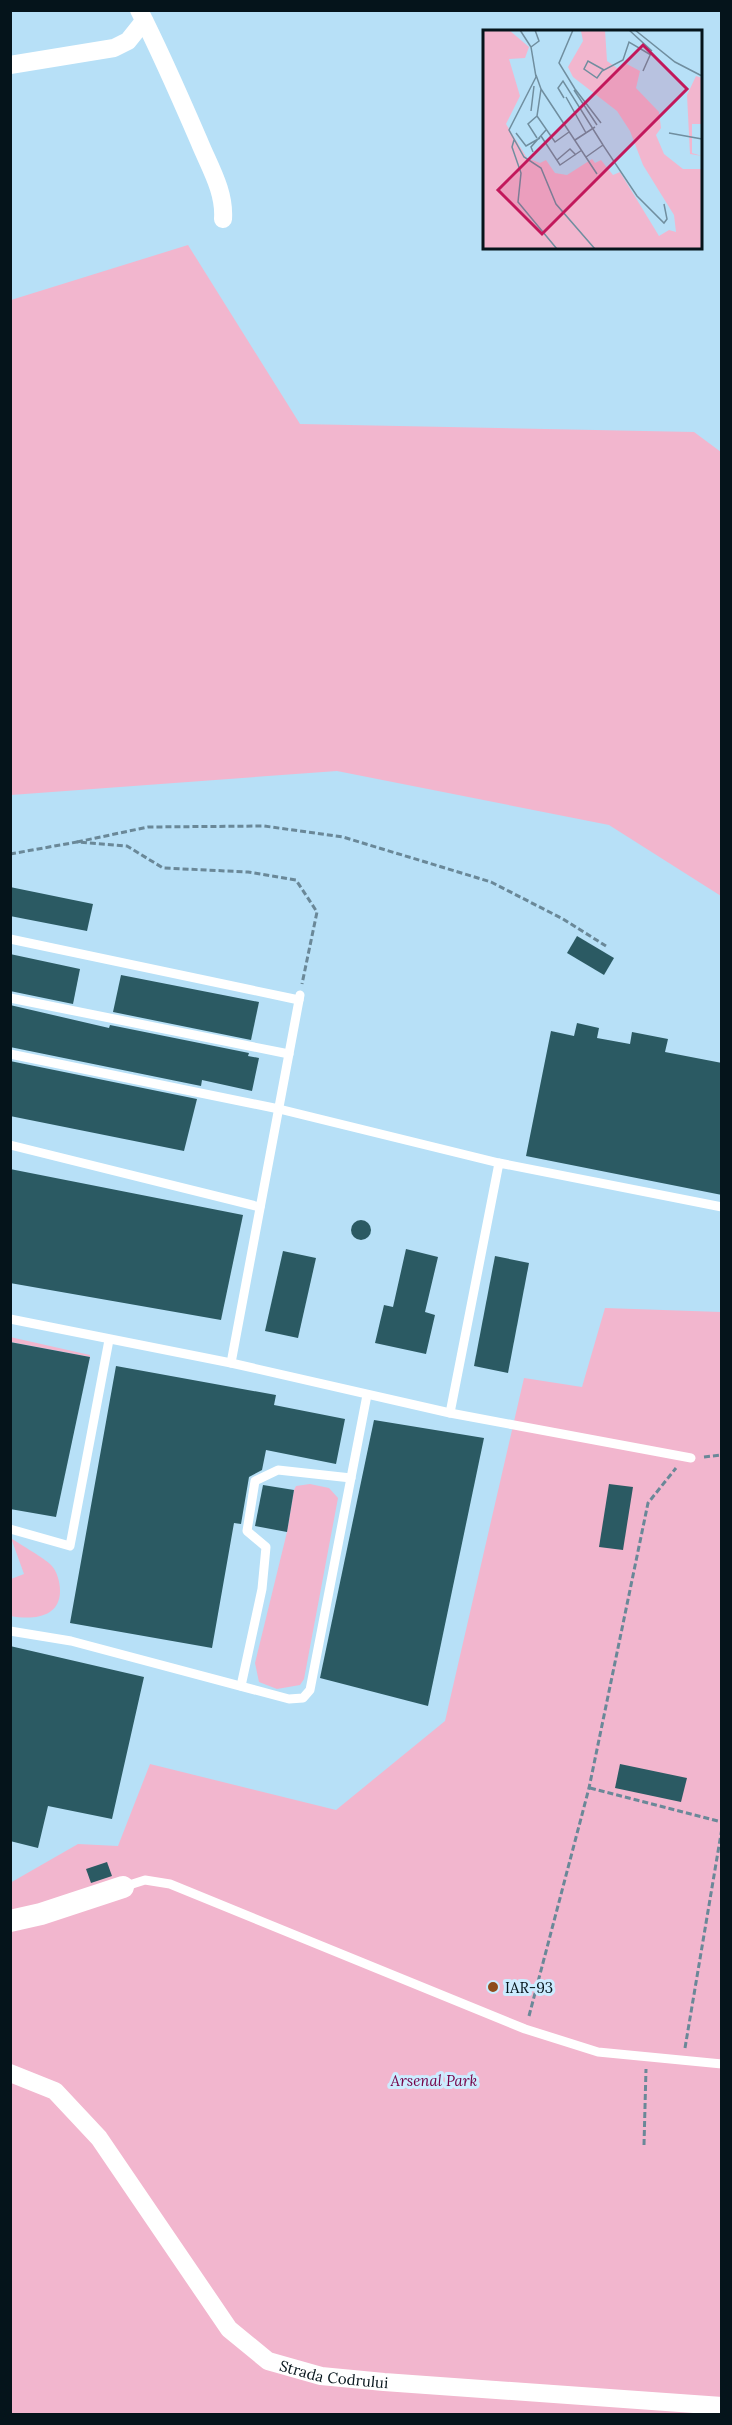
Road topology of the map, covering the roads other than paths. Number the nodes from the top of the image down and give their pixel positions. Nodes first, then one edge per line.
1 (141, 16) edge
2 (10, 65) edge
3 (223, 219) dead end
4 (10, 939) edge
5 (10, 998) edge
6 (10, 1054) edge
7 (289, 1054) junction
8 (279, 1109) junction
9 (10, 1145) edge
10 (500, 1163) junction
11 (261, 1207) junction
12 (722, 1207) edge
13 (10, 1319) edge
14 (109, 1340) junction
15 (231, 1363) junction
16 (367, 1395) junction
17 (450, 1413) junction
18 (691, 1458) road end
19 (351, 1478) junction
20 (10, 1529) edge
21 (10, 1631) edge
22 (241, 1686) junction
23 (123, 1887) joint
24 (10, 1921) edge
25 (722, 2064) edge
26 (10, 2073) edge
27 (722, 2406) edge

1 - 2 street
1 - 3 street
4 - 7 lane
5 - 7 lane
6 - 8 lane
7 - 8 lane
8 - 10 lane
8 - 11 lane
9 - 11 lane
10 - 12 lane
10 - 17 lane
11 - 15 lane
13 - 14 lane
14 - 15 lane
14 - 20 lane
15 - 16 lane
16 - 17 lane
16 - 19 lane
17 - 18 lane
19 - 22 lane
19 - 22 lane
21 - 22 lane
23 - 24 street
23 - 25 lane
26 - 27 street, Strada Codrului

